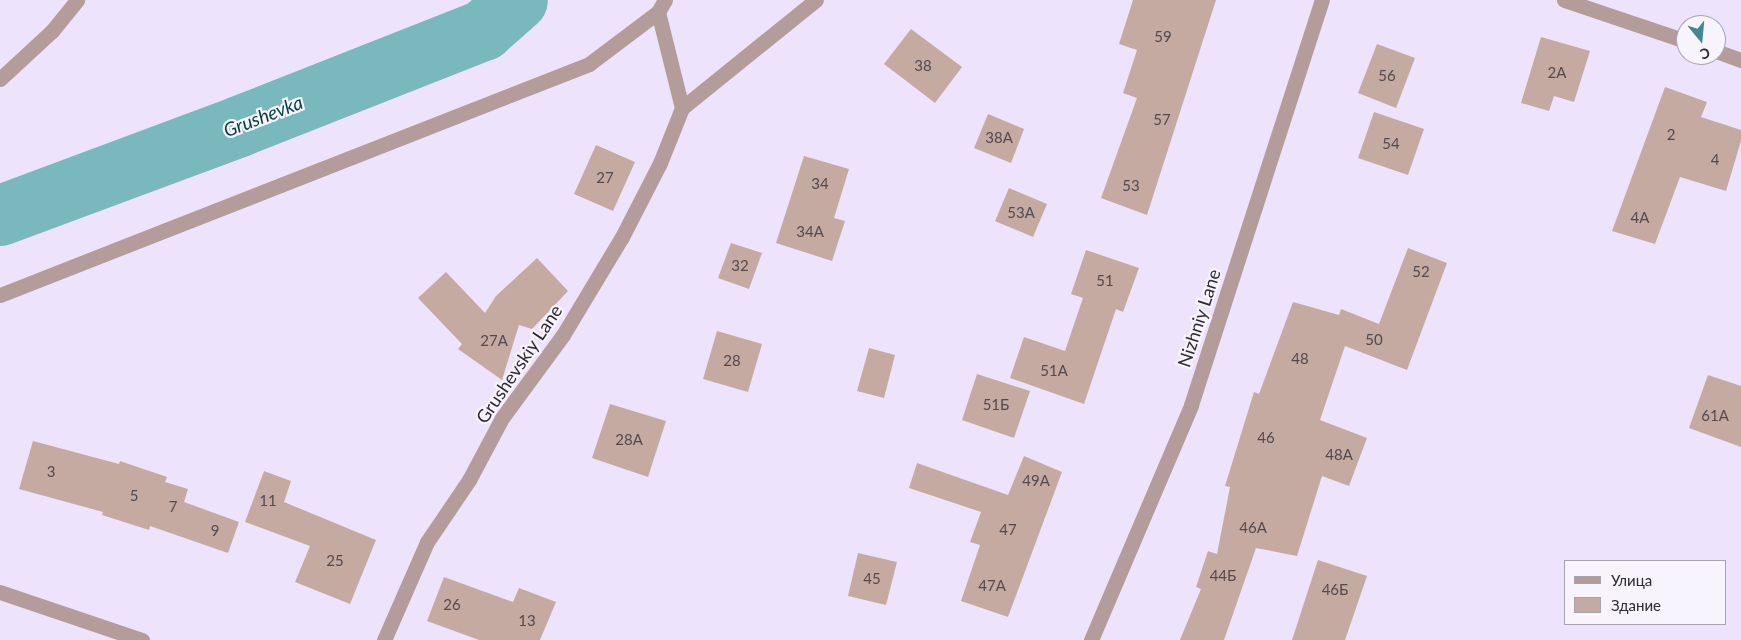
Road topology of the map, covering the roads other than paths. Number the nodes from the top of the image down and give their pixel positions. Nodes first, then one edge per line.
1 (77, 0) edge
2 (816, 0) edge
3 (1322, 0) edge
4 (1564, 0) edge
5 (662, 6) edge
6 (1676, 38) edge
7 (1726, 55) edge
8 (1741, 60) edge
9 (0, 80) edge
10 (682, 108) junction
11 (0, 295) edge
12 (0, 592) edge
13 (142, 640) edge
14 (384, 640) edge
15 (1091, 640) edge

1 - 9 street
2 - 10 street, Grushevskiy Lane
3 - 15 street, Nizhniy Lane
4 - 6 street
5 - 10 street
5 - 11 street
7 - 8 street
10 - 14 street, Grushevskiy Lane
12 - 13 street

